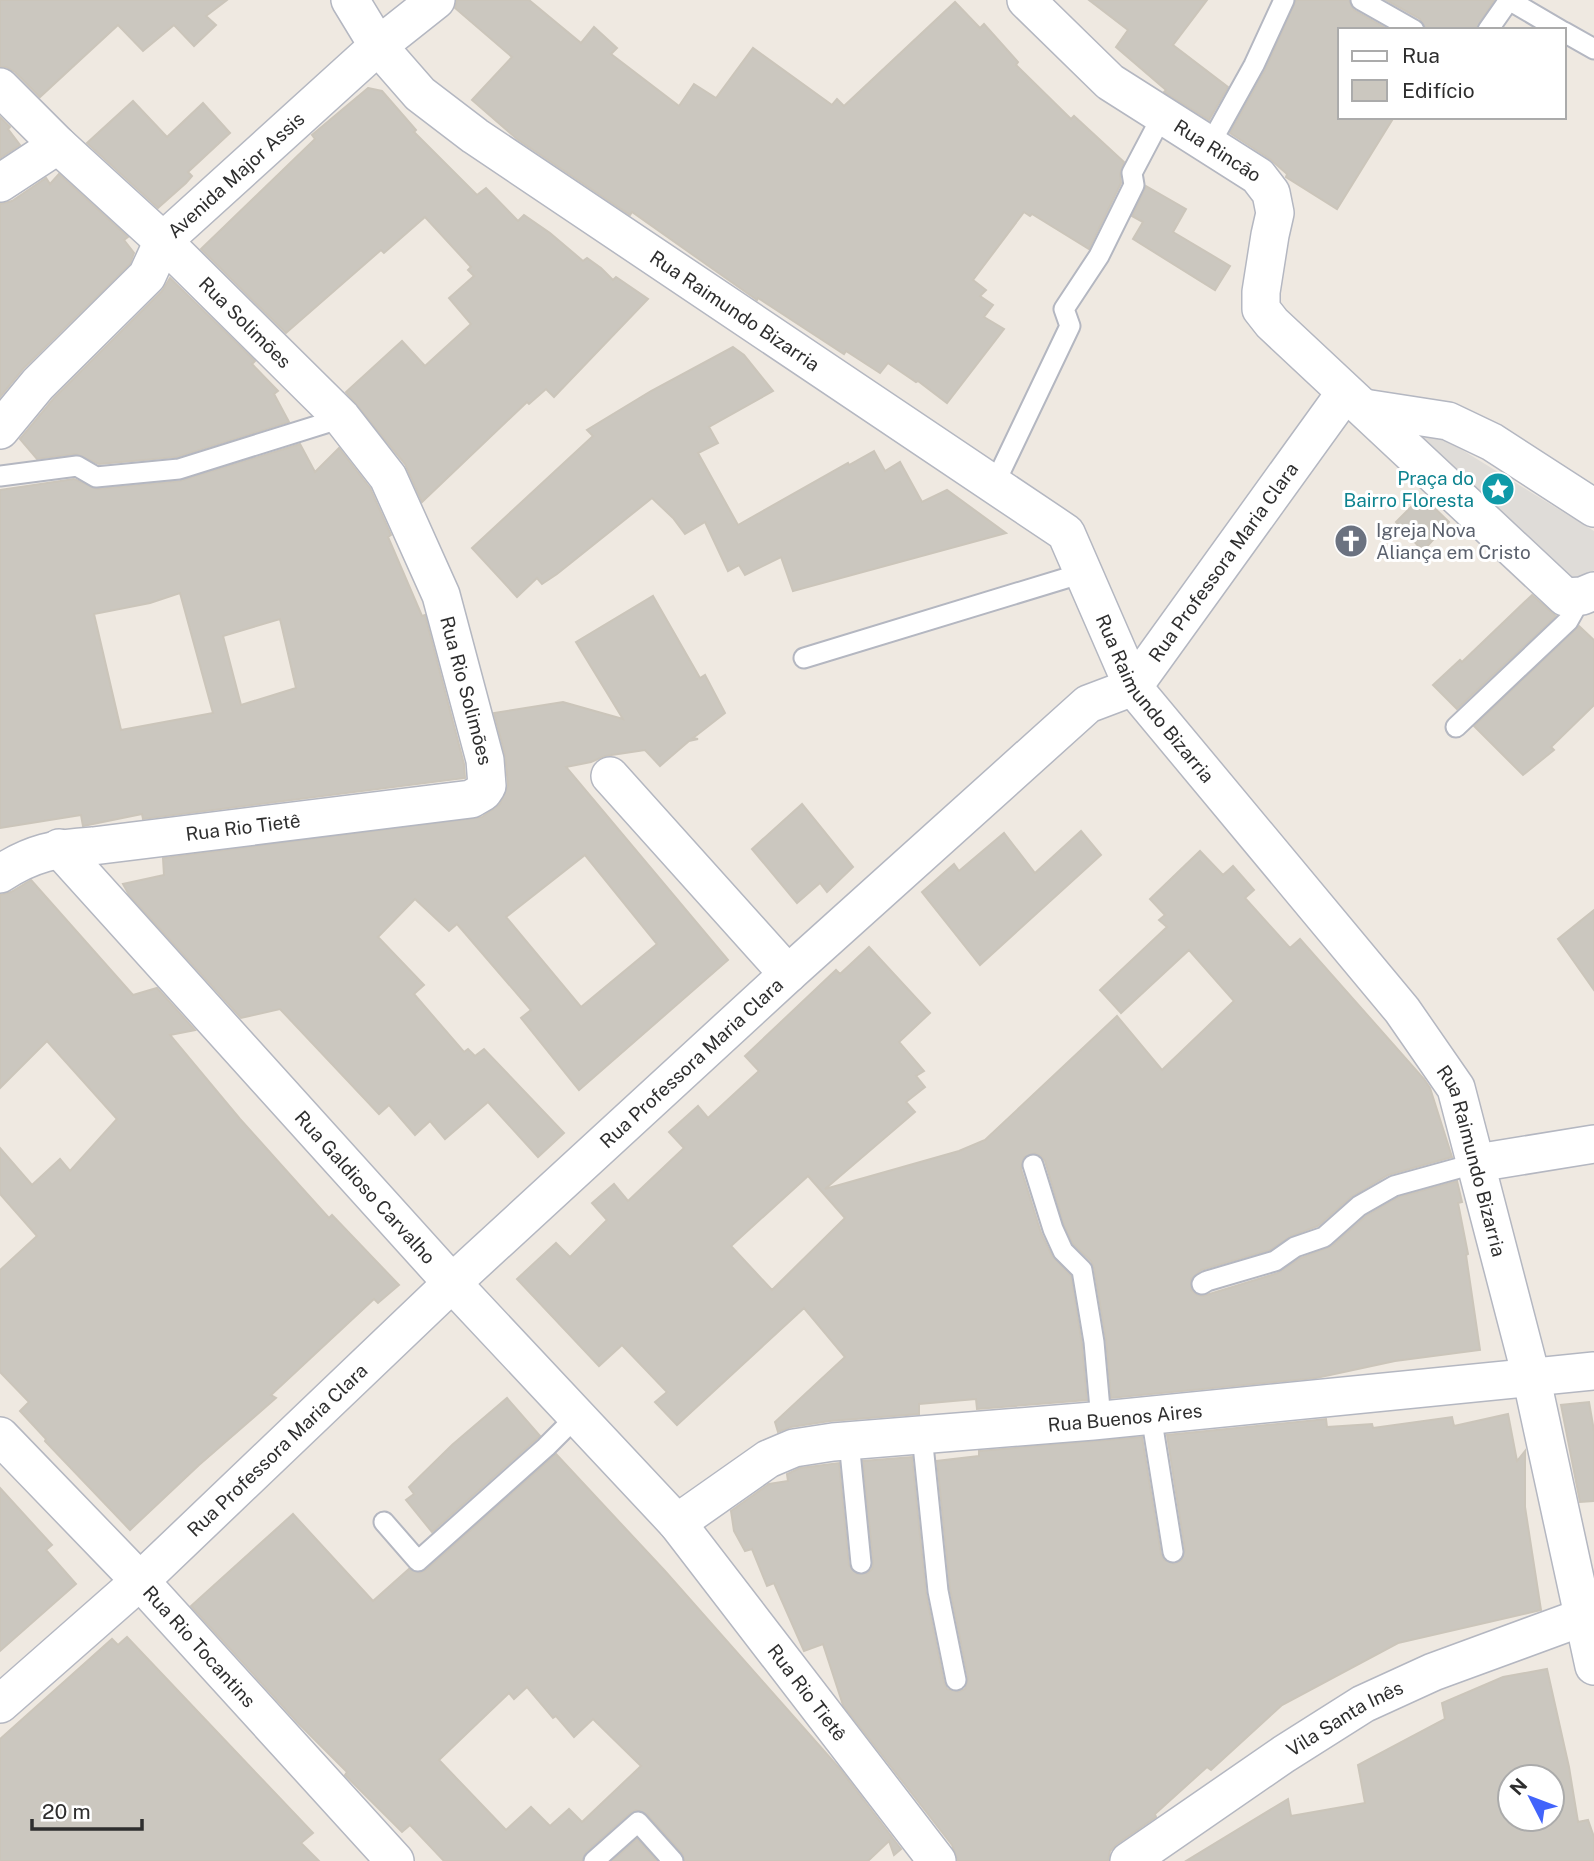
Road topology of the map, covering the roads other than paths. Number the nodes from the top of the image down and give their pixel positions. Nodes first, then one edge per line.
1 (350, 0) edge
2 (436, 0) edge
3 (1026, 0) edge
4 (1284, 0) edge
5 (1361, 0) edge
6 (1509, 0) edge
7 (1410, 28) edge
8 (1489, 28) edge
9 (1557, 28) edge
10 (1566, 33) edge
11 (378, 46) junction
12 (1594, 49) edge
13 (0, 87) edge
14 (1162, 116) junction
15 (58, 145) junction
16 (1209, 146) junction
17 (0, 183) edge
18 (163, 242) junction
19 (1354, 401) junction
20 (342, 418) junction
21 (0, 429) edge
22 (0, 476) edge
23 (994, 485) junction
24 (1594, 508) edge
25 (1083, 573) junction
26 (1588, 593) edge
27 (441, 596) joint
28 (804, 658) dead end
29 (1133, 687) junction
30 (1456, 727) dead end
31 (610, 776) dead end
32 (487, 786) joint
33 (59, 848) junction
34 (0, 874) edge
35 (788, 974) junction
36 (1594, 1144) edge
37 (1477, 1163) junction
38 (1033, 1165) dead end
39 (452, 1283) junction
40 (1202, 1284) dead end
41 (1594, 1371) edge
42 (1531, 1376) junction
43 (1151, 1415) junction
44 (577, 1416) junction
45 (1101, 1420) junction
46 (922, 1435) junction
47 (0, 1436) edge
48 (849, 1441) junction
49 (384, 1522) dead end
50 (677, 1523) junction
51 (1173, 1552) dead end
52 (861, 1563) dead end
53 (140, 1581) junction
54 (1583, 1617) junction
55 (1594, 1666) edge
56 (956, 1680) dead end
57 (0, 1704) edge
58 (395, 1861) edge
59 (594, 1861) edge
60 (673, 1861) edge
61 (937, 1861) edge
62 (1129, 1861) edge

1 - 11 street, Rua Raimundo Bizarria
2 - 11 street, Avenida Major Assis
3 - 14 street, Rua Rincão
4 - 16 lane
5 - 7 lane
6 - 8 lane
6 - 9 lane
10 - 12 lane
11 - 18 street, Avenida Major Assis
11 - 23 street, Rua Raimundo Bizarria
13 - 15 street, Rua Solimões
14 - 16 street, Rua Rincão
14 - 23 lane
15 - 17 street
15 - 18 street, Rua Solimões
16 - 19 street, Rua Rincão
18 - 20 street, Rua Solimões
18 - 21 street, Avenida Major Assis
19 - 24 street
19 - 26 street, Rua Rincão
19 - 29 street, Rua Professora Maria Clara
20 - 22 lane
20 - 27 street, Rua Solimões
23 - 25 street, Rua Raimundo Bizarria
25 - 28 lane
25 - 29 street, Rua Raimundo Bizarria
26 - 30 lane
27 - 32 street, Rua Rio Solimões
29 - 35 street, Rua Professora Maria Clara
29 - 37 street, Rua Raimundo Bizarria
31 - 35 street
32 - 33 street, Rua Rio Tietê
33 - 34 street, Rua Rio Tietê
33 - 39 street, Rua Galdioso Carvalho
35 - 39 street, Rua Professora Maria Clara
36 - 37 street
37 - 40 lane
37 - 42 street, Rua Raimundo Bizarria
38 - 45 lane
39 - 44 street, Rua Galdioso Carvalho
39 - 53 street, Rua Professora Maria Clara
41 - 42 street, Rua Buenos Aires
42 - 43 street, Rua Buenos Aires
42 - 54 street, Rua Raimundo Bizarria
43 - 45 street, Rua Buenos Aires
43 - 51 lane
44 - 49 lane
44 - 50 street, Rua Galdioso Carvalho
45 - 46 street, Rua Buenos Aires
46 - 48 street, Rua Buenos Aires
46 - 56 lane
47 - 53 street, Rua Rio Tocantins
48 - 50 street, Rua Buenos Aires
48 - 52 lane
50 - 61 street, Rua Rio Tietê
53 - 57 street, Rua Professora Maria Clara
53 - 58 street, Rua Rio Tocantins
54 - 55 street, Rua Raimundo Bizarria
54 - 62 street, Vila Santa Inês
59 - 60 lane

